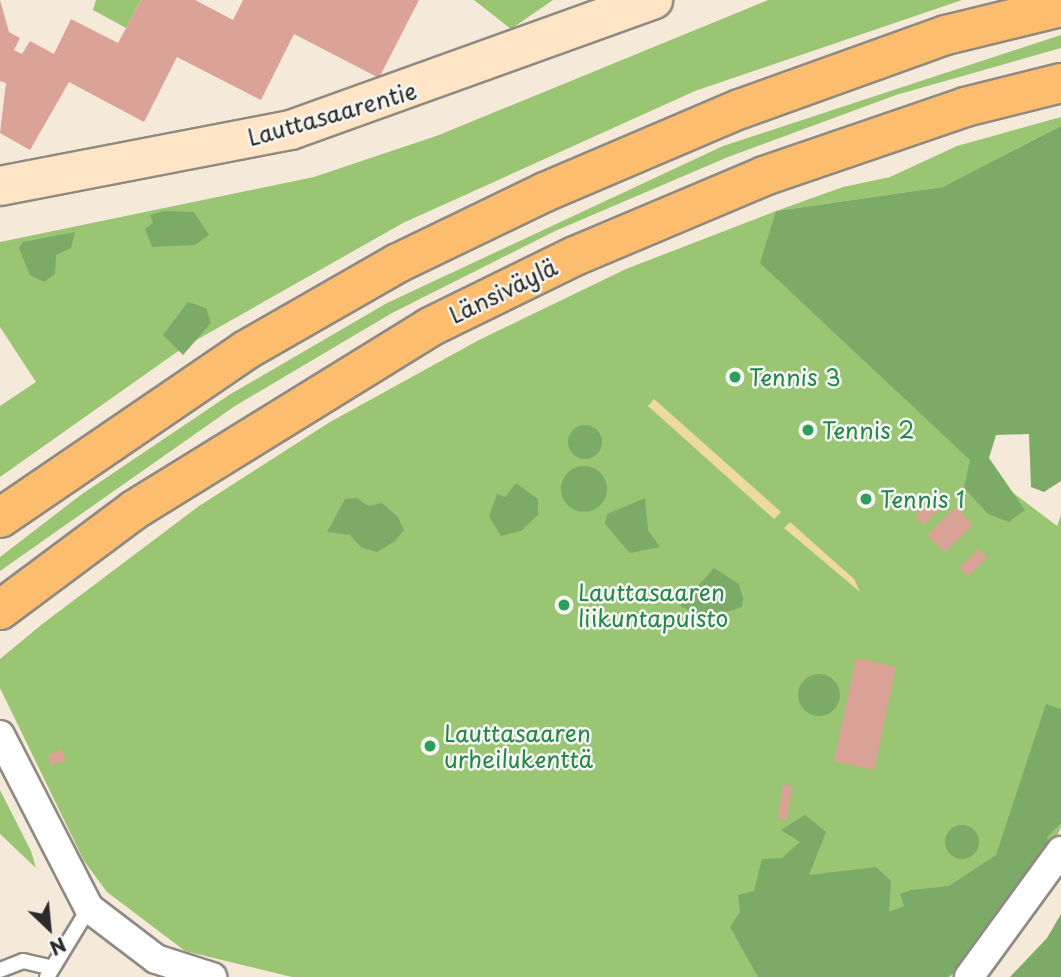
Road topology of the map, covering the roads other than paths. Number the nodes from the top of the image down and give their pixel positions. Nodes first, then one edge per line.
1 (629, 4) edge
2 (1061, 7) edge
3 (1061, 83) edge
4 (0, 187) edge
5 (0, 518) edge
6 (0, 610) edge
7 (0, 735) edge
8 (1061, 851) edge
9 (89, 908) junction
10 (0, 970) edge
11 (47, 972) edge
12 (212, 977) edge
13 (968, 977) edge

1 - 4 main road, Lauttasaarentie
2 - 5 highway
3 - 6 highway, Länsiväylä
7 - 9 street
8 - 13 street
9 - 11 lane
9 - 12 street
10 - 11 lane

